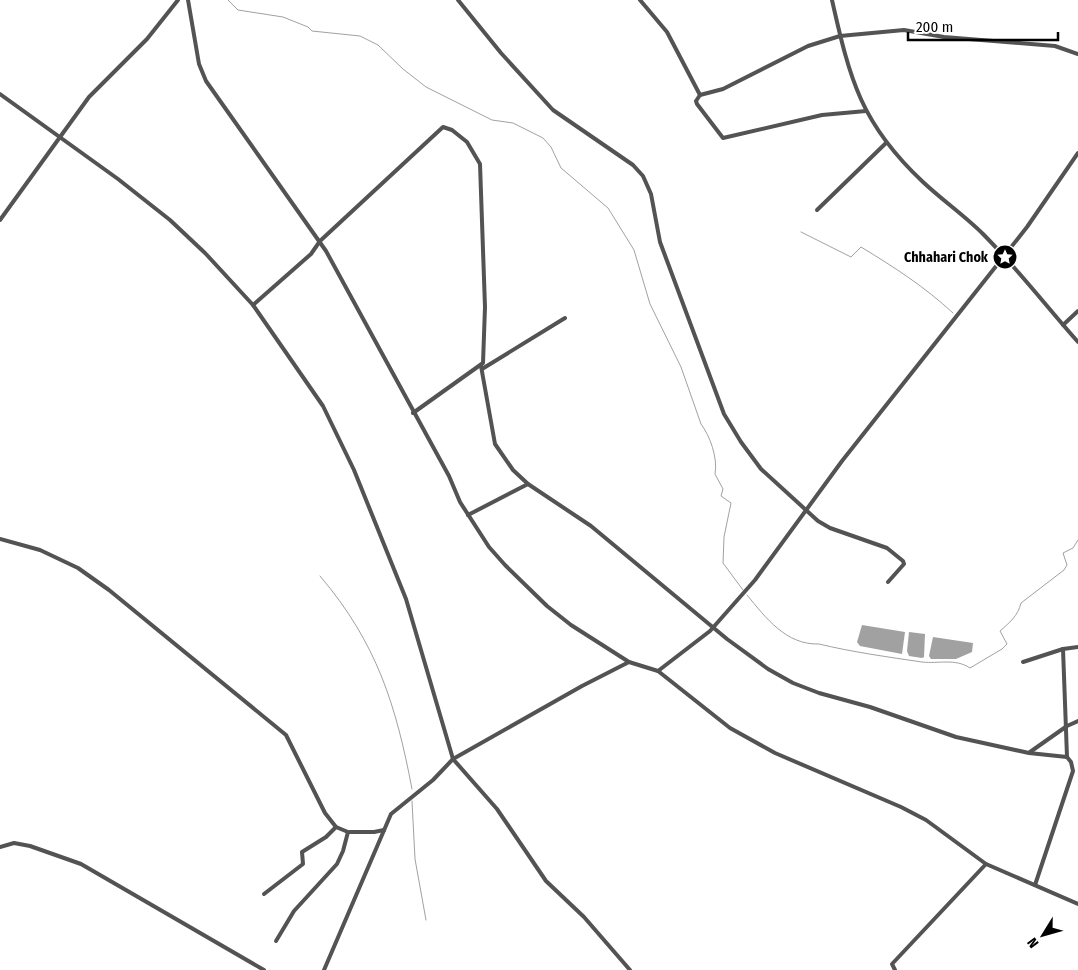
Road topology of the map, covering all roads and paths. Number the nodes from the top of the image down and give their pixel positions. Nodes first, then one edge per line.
1 (178, 0) edge
2 (188, 0) edge
3 (458, 0) edge
4 (640, 0) edge
5 (832, 0) edge
6 (840, 36) junction
7 (1078, 54) edge
8 (0, 94) edge
9 (700, 95) junction
10 (866, 111) junction
11 (61, 138) junction
12 (886, 143) junction
13 (1078, 153) edge
14 (817, 210) dead end
15 (0, 220) edge
16 (320, 241) junction
17 (1004, 257) junction
18 (253, 305) junction
19 (1078, 311) edge
20 (566, 318) dead end
21 (1063, 325) junction
22 (1078, 342) edge
23 (482, 367) junction
24 (413, 413) junction
25 (528, 484) junction
26 (805, 511) junction
27 (468, 515) junction
28 (0, 539) edge
29 (888, 582) dead end
30 (713, 627) junction
31 (1078, 647) edge
32 (1063, 649) junction
33 (630, 662) junction
34 (1024, 662) dead end
35 (658, 671) junction
36 (1078, 721) edge
37 (1067, 726) junction
38 (1029, 753) junction
39 (1067, 756) junction
40 (453, 759) junction
41 (336, 827) junction
42 (384, 830) junction
43 (348, 832) junction
44 (0, 848) edge
45 (986, 864) junction
46 (1035, 885) junction
47 (264, 894) dead end
48 (1078, 904) edge
49 (276, 941) dead end
50 (264, 970) edge
51 (324, 970) edge
52 (630, 970) edge
53 (895, 970) edge

1 - 11 street
2 - 16 street
3 - 26 street
4 - 9 street
5 - 6 street
6 - 7 street
6 - 9 street
6 - 10 street
8 - 11 street
9 - 10 street
10 - 12 street
11 - 15 street
11 - 18 street
12 - 14 street
12 - 17 street
13 - 17 street
16 - 18 street
16 - 23 street
16 - 24 street
17 - 21 street
17 - 26 street
18 - 40 street
19 - 21 street
20 - 23 street
21 - 22 street
23 - 24 street
23 - 25 street
24 - 27 street
25 - 27 street
25 - 30 street
26 - 29 street
26 - 30 street
27 - 33 street
28 - 41 street
30 - 35 street
30 - 38 street
31 - 32 street
32 - 34 street
32 - 37 street
33 - 35 street
33 - 40 street
35 - 45 street
36 - 37 street
37 - 38 street
37 - 39 street
38 - 39 street
39 - 46 street
40 - 42 street
40 - 52 street
41 - 43 street
41 - 47 street
42 - 43 street
42 - 51 street
43 - 49 street
44 - 50 street
45 - 46 street
45 - 53 street
46 - 48 street

